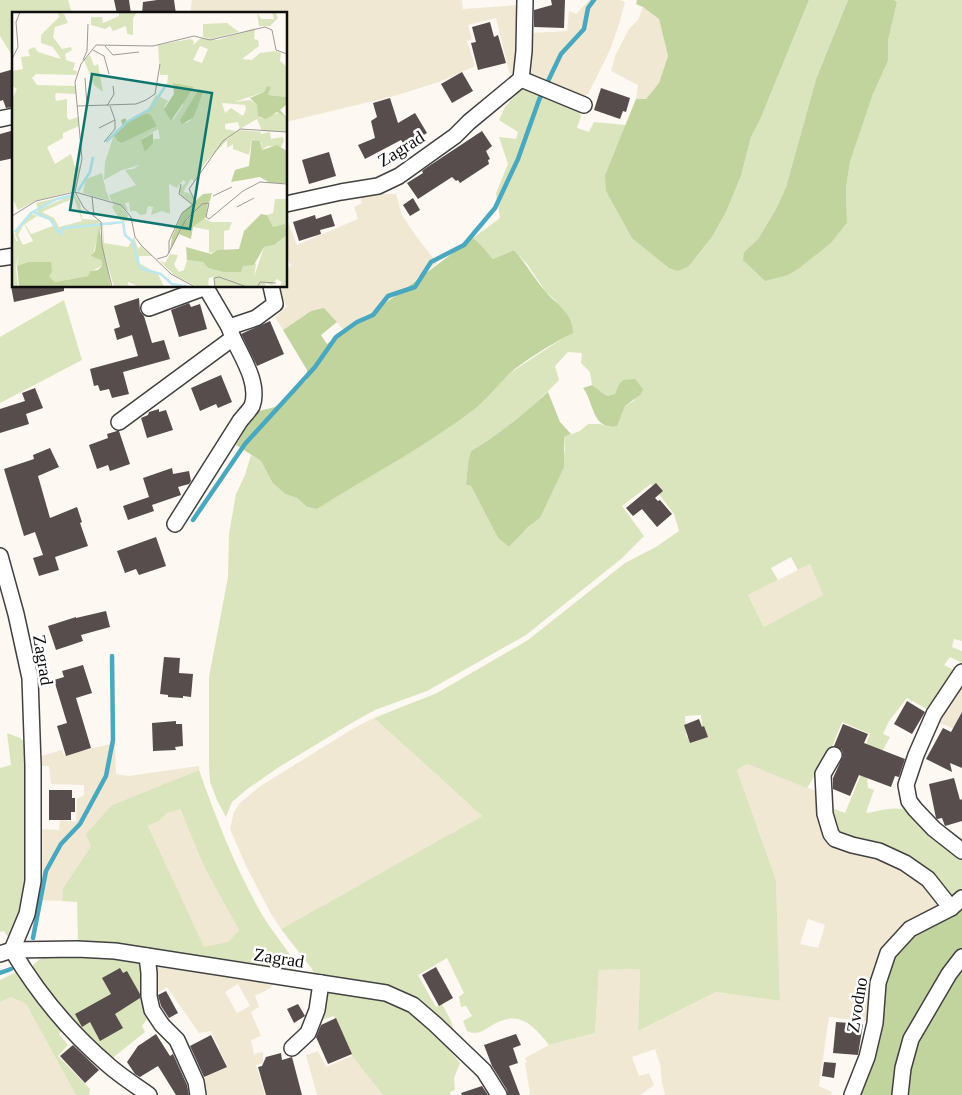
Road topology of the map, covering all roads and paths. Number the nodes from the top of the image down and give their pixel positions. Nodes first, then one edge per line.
1 (525, 0) edge
2 (521, 79) junction
3 (584, 105) dead end
4 (288, 204) edge
5 (203, 288) edge
6 (207, 288) edge
7 (271, 288) edge
8 (150, 308) dead end
9 (231, 333) junction
10 (119, 422) dead end
11 (175, 524) dead end
12 (1, 563) edge
13 (962, 672) edge
14 (834, 755) dead end
15 (962, 851) edge
16 (956, 903) edge
17 (6, 952) edge
18 (147, 956) junction
19 (962, 958) edge
20 (321, 983) junction
21 (292, 1048) dead end
22 (149, 1095) edge
23 (198, 1095) edge
24 (499, 1095) edge
25 (852, 1095) edge
26 (900, 1095) edge

1 - 2 street
2 - 3 street
2 - 4 street, Zagrad
5 - 8 street
6 - 9 street
7 - 9 street
9 - 10 street
9 - 11 street
12 - 17 street, Zagrad
13 - 15 street
14 - 16 street
16 - 25 street, Zvodno
17 - 18 street, Zagrad
17 - 22 street
18 - 20 street, Zagrad
18 - 23 street
19 - 26 street
20 - 21 street
20 - 24 street, Zagrad

